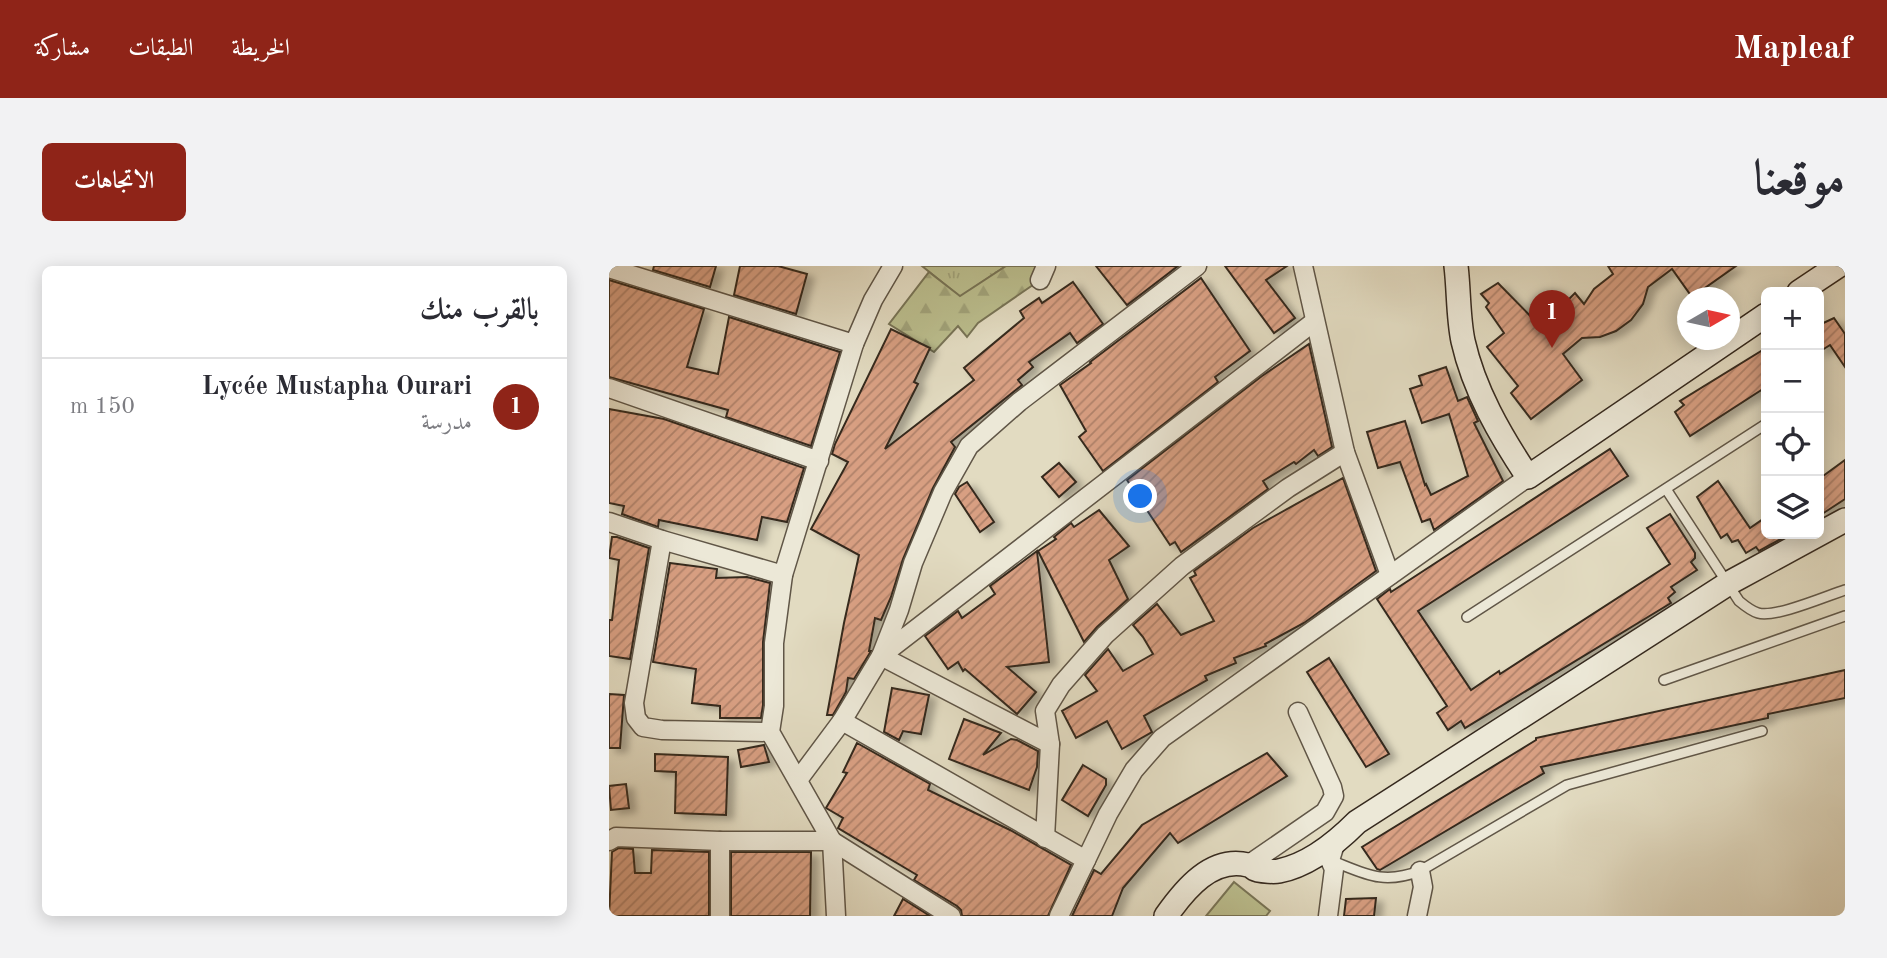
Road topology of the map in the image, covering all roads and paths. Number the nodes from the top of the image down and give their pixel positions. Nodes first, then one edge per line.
1 (893, 266) edge
2 (1197, 266) edge
3 (1303, 266) edge
4 (1456, 266) edge
5 (1840, 266) edge
6 (609, 268) edge
7 (1845, 271) edge
8 (1807, 287) edge
9 (1761, 317) edge
10 (1315, 321) junction
11 (854, 344) junction
12 (609, 388) edge
13 (1761, 427) edge
14 (1345, 452) junction
15 (819, 461) junction
16 (1528, 477) junction
17 (1666, 489) junction
18 (1845, 520) edge
19 (609, 522) edge
20 (662, 540) junction
21 (783, 575) junction
22 (1390, 575) junction
23 (1729, 583) junction
24 (1845, 590) edge
25 (1845, 616) edge
26 (1467, 617) dead end
27 (881, 656) junction
28 (1664, 680) dead end
29 (1298, 712) dead end
30 (842, 721) junction
31 (1762, 731) dead end
32 (770, 732) junction
33 (1050, 744) junction
34 (798, 779) junction
35 (1045, 838) junction
36 (609, 841) edge
37 (720, 841) junction
38 (832, 841) junction
39 (1332, 852) junction
40 (1086, 860) junction
41 (1248, 865) junction
42 (1420, 871) junction
43 (720, 916) edge
44 (836, 916) edge
45 (951, 916) edge
46 (1059, 916) edge
47 (1166, 916) edge
48 (1328, 916) edge
49 (1416, 916) edge

1 - 11 street
2 - 27 street
3 - 10 street
4 - 16 street
5 - 7 street
5 - 8 street
6 - 11 street
9 - 16 street
10 - 14 street
10 - 27 street
11 - 15 street
12 - 15 street
13 - 17 lane
14 - 22 street
14 - 33 street
15 - 21 street
16 - 22 street
17 - 23 lane
17 - 26 lane
18 - 23 street
19 - 20 street
20 - 21 street
20 - 32 street
21 - 32 street
22 - 40 street
23 - 24 lane
23 - 39 street
25 - 28 lane
27 - 30 street
27 - 33 street
29 - 41 street
30 - 34 street
30 - 35 street
31 - 42 lane
32 - 34 street
33 - 35 street
34 - 38 street
35 - 40 street
36 - 37 street
37 - 38 street
37 - 43 street
38 - 44 street
38 - 45 street
39 - 41 street
39 - 42 lane
39 - 48 street
40 - 46 street
41 - 47 street
42 - 49 street

